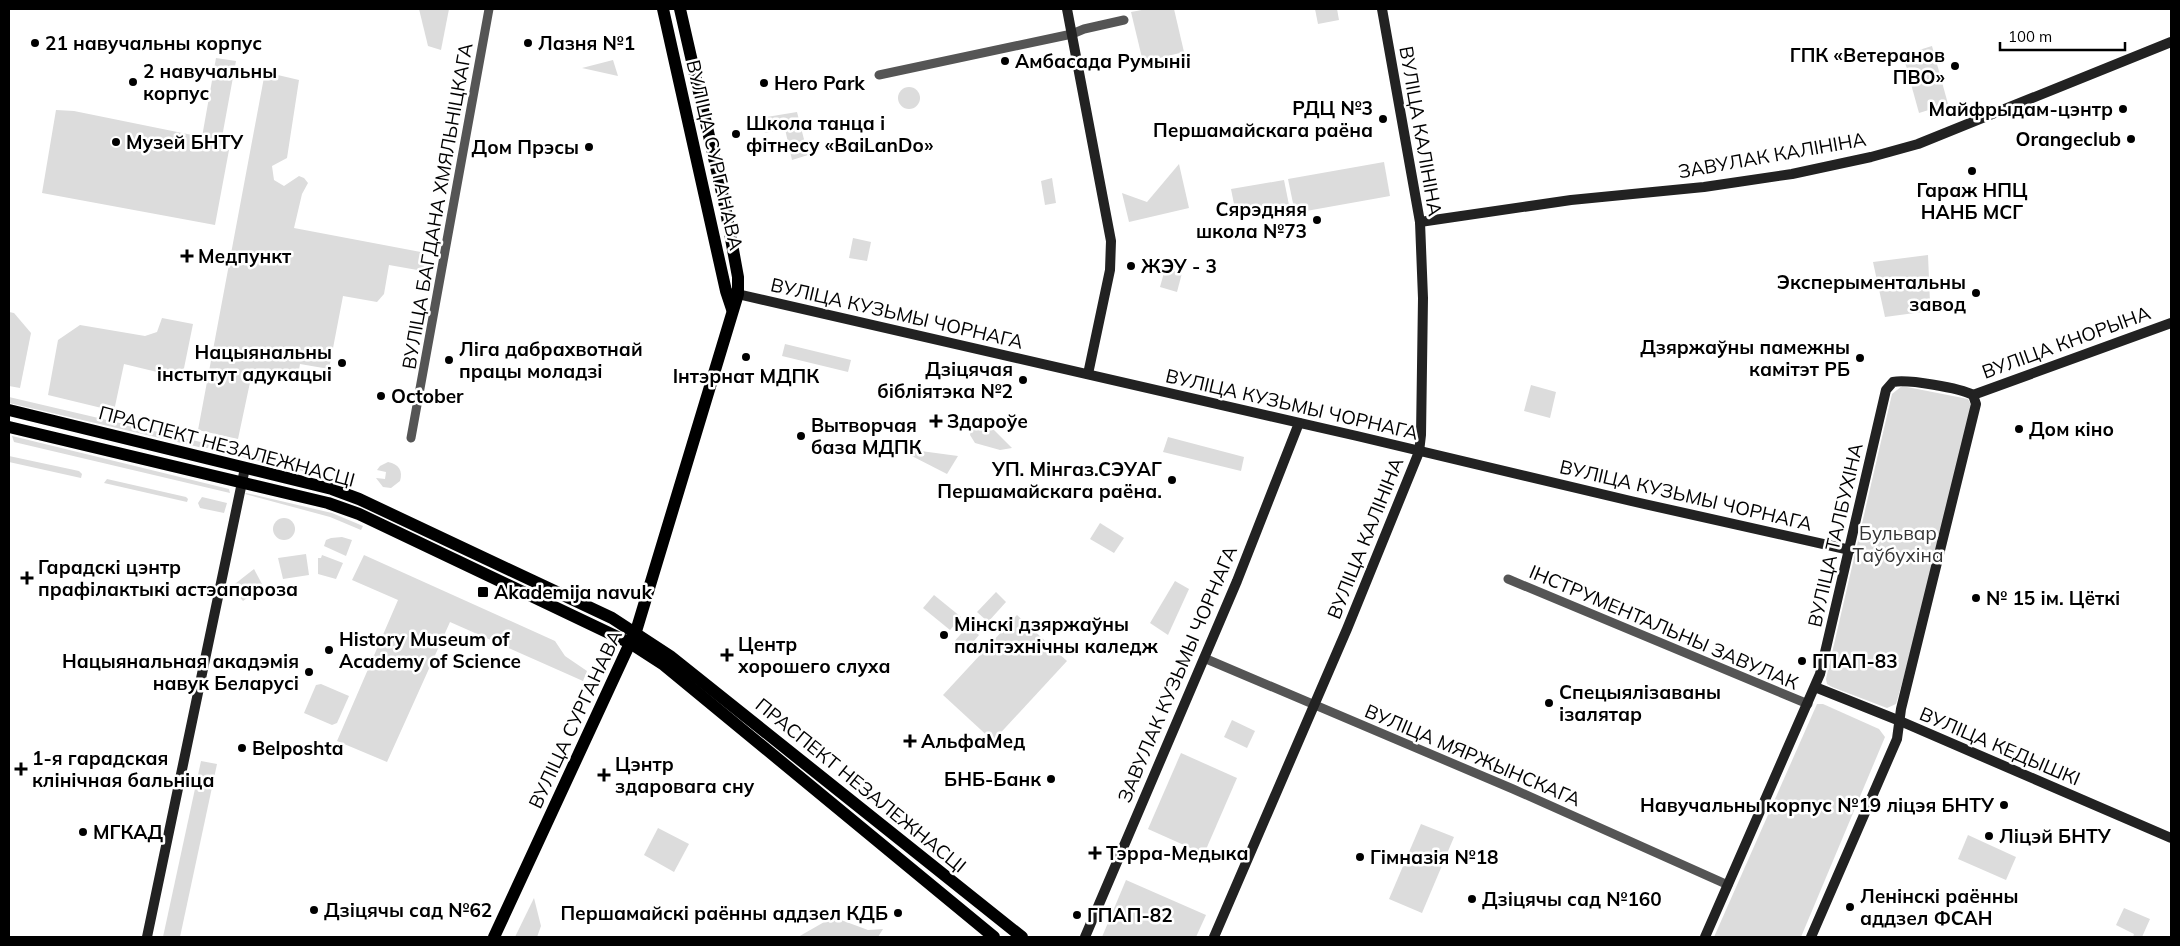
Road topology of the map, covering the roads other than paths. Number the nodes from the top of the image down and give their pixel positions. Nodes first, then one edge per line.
1 (489, 9) edge
2 (662, 9) edge
3 (680, 9) edge
4 (1067, 9) edge
5 (1382, 9) edge
6 (1124, 20) dead end
7 (1072, 34) junction
8 (2171, 42) edge
9 (879, 75) dead end
10 (1420, 222) junction
11 (732, 293) junction
12 (2171, 322) edge
13 (1088, 374) junction
14 (1973, 395) junction
15 (9, 410) edge
16 (1299, 423) junction
17 (9, 427) edge
18 (411, 438) dead end
19 (1419, 452) junction
20 (245, 468) junction
21 (241, 483) junction
22 (1850, 550) junction
23 (1508, 579) dead end
24 (633, 637) junction
25 (1204, 658) junction
26 (1815, 687) junction
27 (1808, 704) junction
28 (1314, 705) junction
29 (1900, 721) junction
30 (2171, 838) edge
31 (1728, 885) junction
32 (147, 937) edge
33 (494, 937) edge
34 (994, 937) edge
35 (1022, 937) edge
36 (1085, 937) edge
37 (1214, 937) edge
38 (1705, 937) edge
39 (1811, 937) edge

1 - 18 street, ВУЛІЦА БАГДАНА ХМЯЛЬНІЦКАГА
2 - 11 main road, ВУЛІЦА СУРГАНАВА
3 - 11 main road, ВУЛІЦА СУРГАНАВА
4 - 7 main road
5 - 10 main road, ВУЛІЦА КАЛІНІНА
6 - 7 street
7 - 9 street
7 - 13 main road
8 - 10 main road, ЗАВУЛАК КАЛІНІНА
10 - 19 main road, ВУЛІЦА КАЛІНІНА
11 - 13 main road, ВУЛІЦА КУЗЬМЫ ЧОРНАГА
11 - 24 main road, ВУЛІЦА СУРГАНАВА
12 - 14 main road, ВУЛІЦА КНОРЫНА
13 - 16 main road, ВУЛІЦА КУЗЬМЫ ЧОРНАГА
14 - 22 main road, ВУЛІЦА ТАЛБУХІНА
14 - 29 main road
15 - 20 main road, ПРАСПЕКТ НЕЗАЛЕЖНАСЦІ
16 - 19 main road, ВУЛІЦА КУЗЬМЫ ЧОРНАГА
16 - 25 main road, ЗАВУЛАК КУЗЬМЫ ЧОРНАГА
17 - 21 main road, ПРАСПЕКТ НЕЗАЛЕЖНАСЦІ
19 - 22 main road, ВУЛІЦА КУЗЬМЫ ЧОРНАГА
19 - 28 main road, ВУЛІЦА КАЛІНІНА
20 - 21 main road
20 - 24 main road, ПРАСПЕКТ НЕЗАЛЕЖНАСЦІ
21 - 24 main road, ПРАСПЕКТ НЕЗАЛЕЖНАСЦІ
21 - 32 main road
22 - 26 main road, ВУЛІЦА ТАЛБУХІНА
23 - 27 street, ІНСТРУМЕНТАЛЬНЫ ЗАВУЛАК
24 - 33 main road, ВУЛІЦА СУРГАНАВА
24 - 34 main road, ПРАСПЕКТ НЕЗАЛЕЖНАСЦІ
24 - 35 main road, ПРАСПЕКТ НЕЗАЛЕЖНАСЦІ
25 - 28 street, ВУЛІЦА МЯРЖЫНСКАГА
25 - 36 main road, ЗАВУЛАК КУЗЬМЫ ЧОРНАГА
26 - 27 main road, ВУЛІЦА ТАЛБУХІНА
26 - 29 main road, ВУЛІЦА КЕДЫШКІ
27 - 31 main road, ВУЛІЦА ТАЛБУХІНА
28 - 31 street, ВУЛІЦА МЯРЖЫНСКАГА
28 - 37 main road, ВУЛІЦА КАЛІНІНА
29 - 30 main road, ВУЛІЦА КЕДЫШКІ
29 - 39 main road
31 - 38 main road, ВУЛІЦА ТАЛБУХІНА

